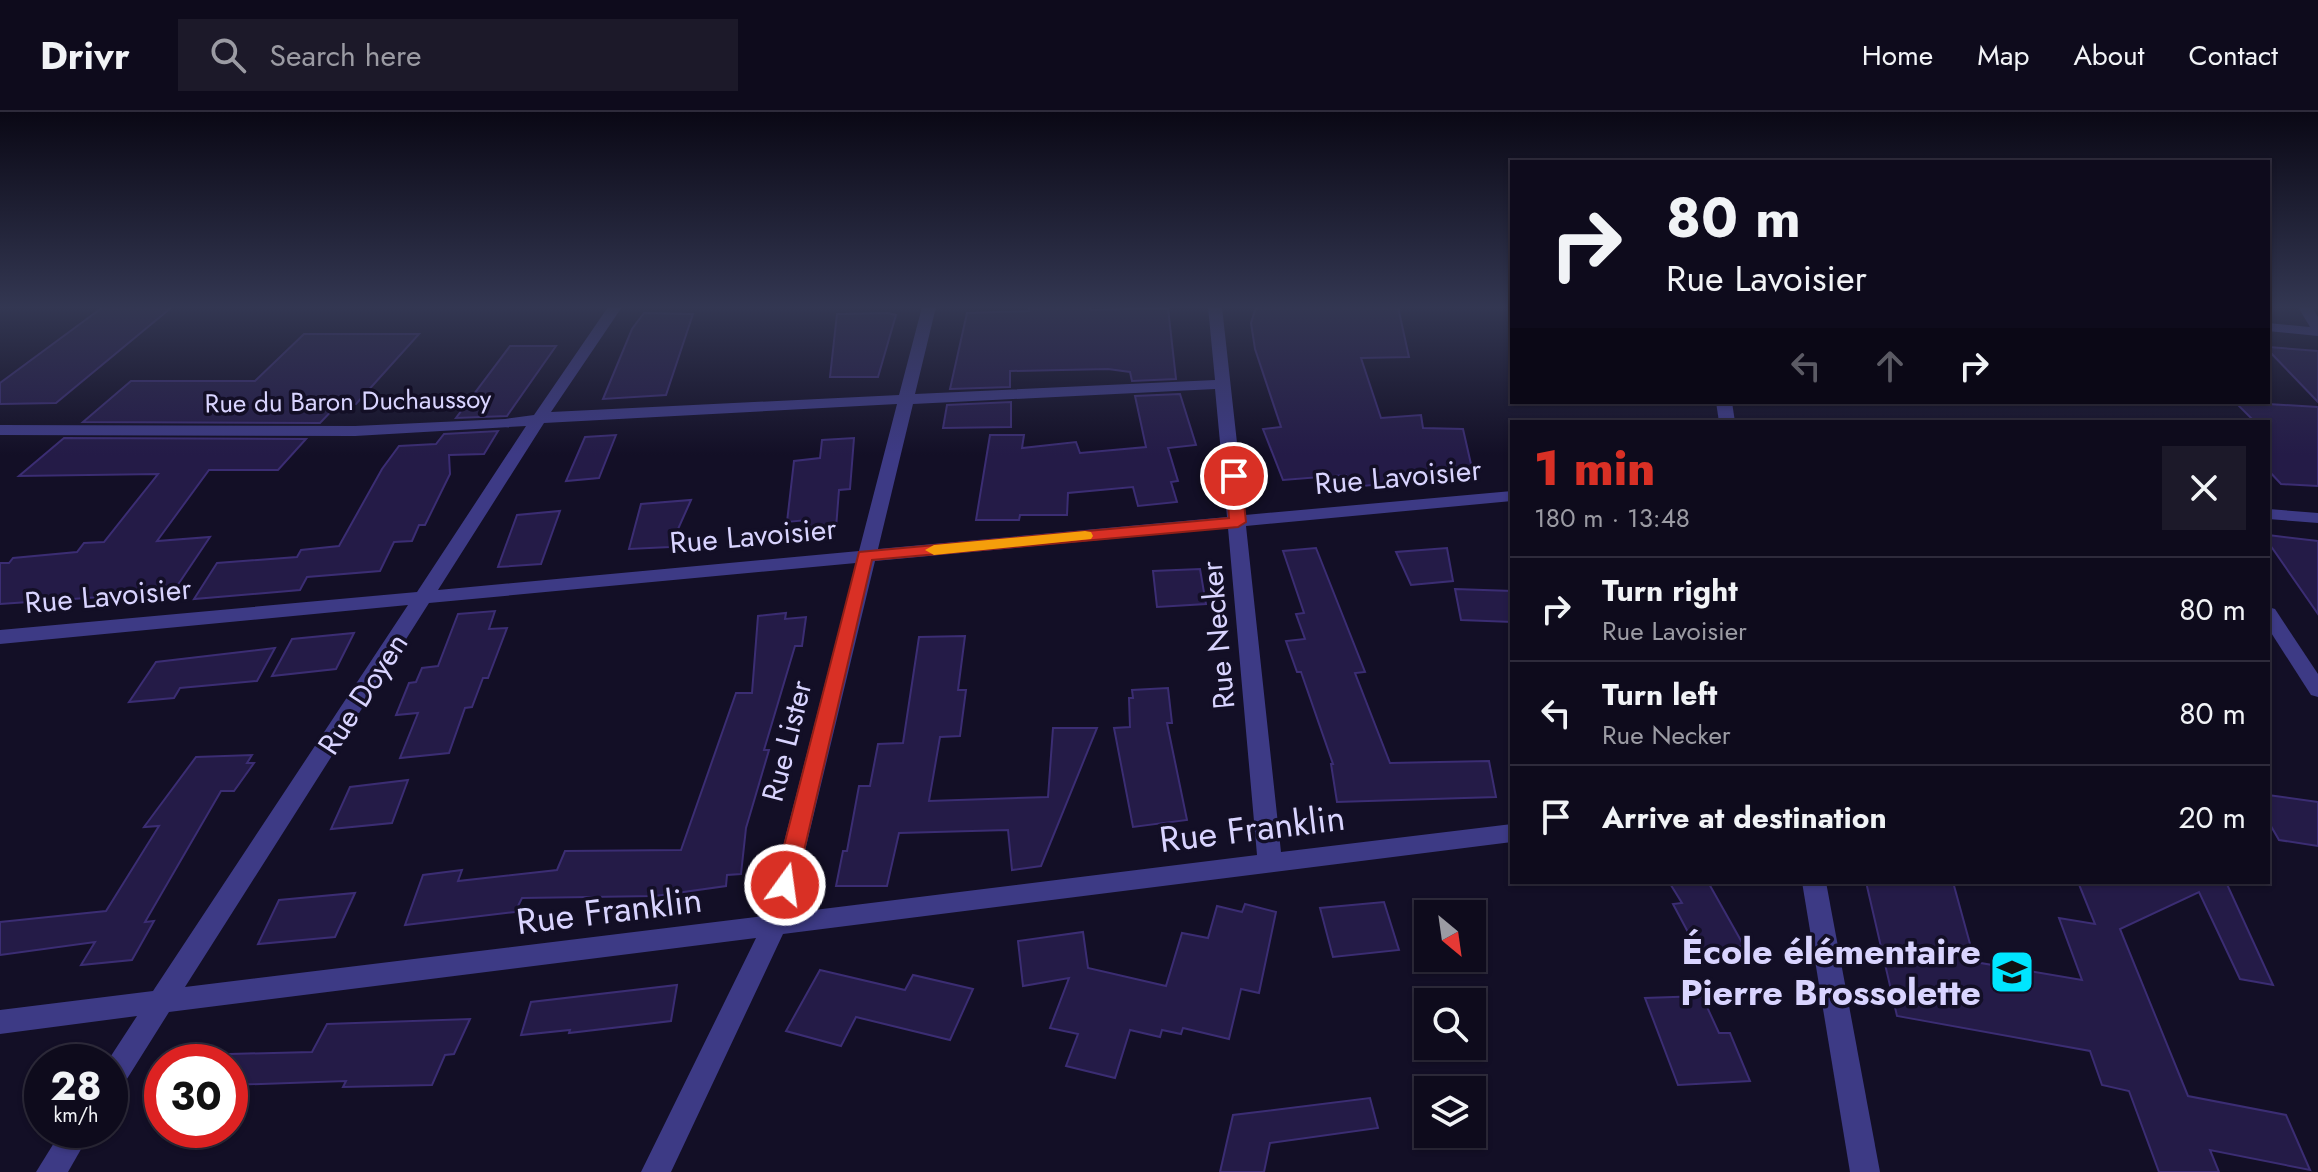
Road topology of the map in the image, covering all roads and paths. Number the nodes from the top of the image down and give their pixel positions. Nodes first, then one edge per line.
1 (582, 356) edge
2 (918, 356) edge
3 (1221, 356) edge
4 (1224, 384) junction
5 (909, 399) junction
6 (540, 418) junction
7 (0, 430) edge
8 (1510, 496) edge
9 (2270, 514) edge
10 (2318, 518) edge
11 (1238, 522) junction
12 (865, 556) junction
13 (426, 597) junction
14 (2270, 616) edge
15 (0, 637) edge
16 (2318, 690) edge
17 (1510, 833) edge
18 (1270, 862) junction
19 (1814, 884) edge
20 (775, 925) junction
21 (160, 1002) junction
22 (0, 1022) edge
23 (128, 1053) edge
24 (66, 1148) edge
25 (51, 1172) edge
26 (656, 1172) edge
27 (1865, 1172) edge

1 - 6 street, Rue Doyen
2 - 5 street, Rue Lister
3 - 4 street, Rue Necker
4 - 5 street, Rue du Baron Duchaussoy
4 - 11 street, Rue Necker
5 - 6 street, Rue du Baron Duchaussoy
5 - 12 street, Rue Lister
6 - 7 street, Rue du Baron Duchaussoy
6 - 13 street, Rue Doyen
8 - 11 street, Rue Lavoisier
9 - 10 street
11 - 12 street, Rue Lavoisier
11 - 18 street, Rue Necker
12 - 13 street, Rue Lavoisier
12 - 20 street, Rue Lister
13 - 15 street, Rue Lavoisier
13 - 21 street, Rue Doyen
14 - 16 street
17 - 18 street, Rue Franklin
18 - 20 street, Rue Franklin
19 - 27 street
20 - 21 street, Rue Franklin
20 - 26 street, Rue Lister
21 - 22 street, Rue Franklin
21 - 23 street, Rue Doyen
24 - 25 street

